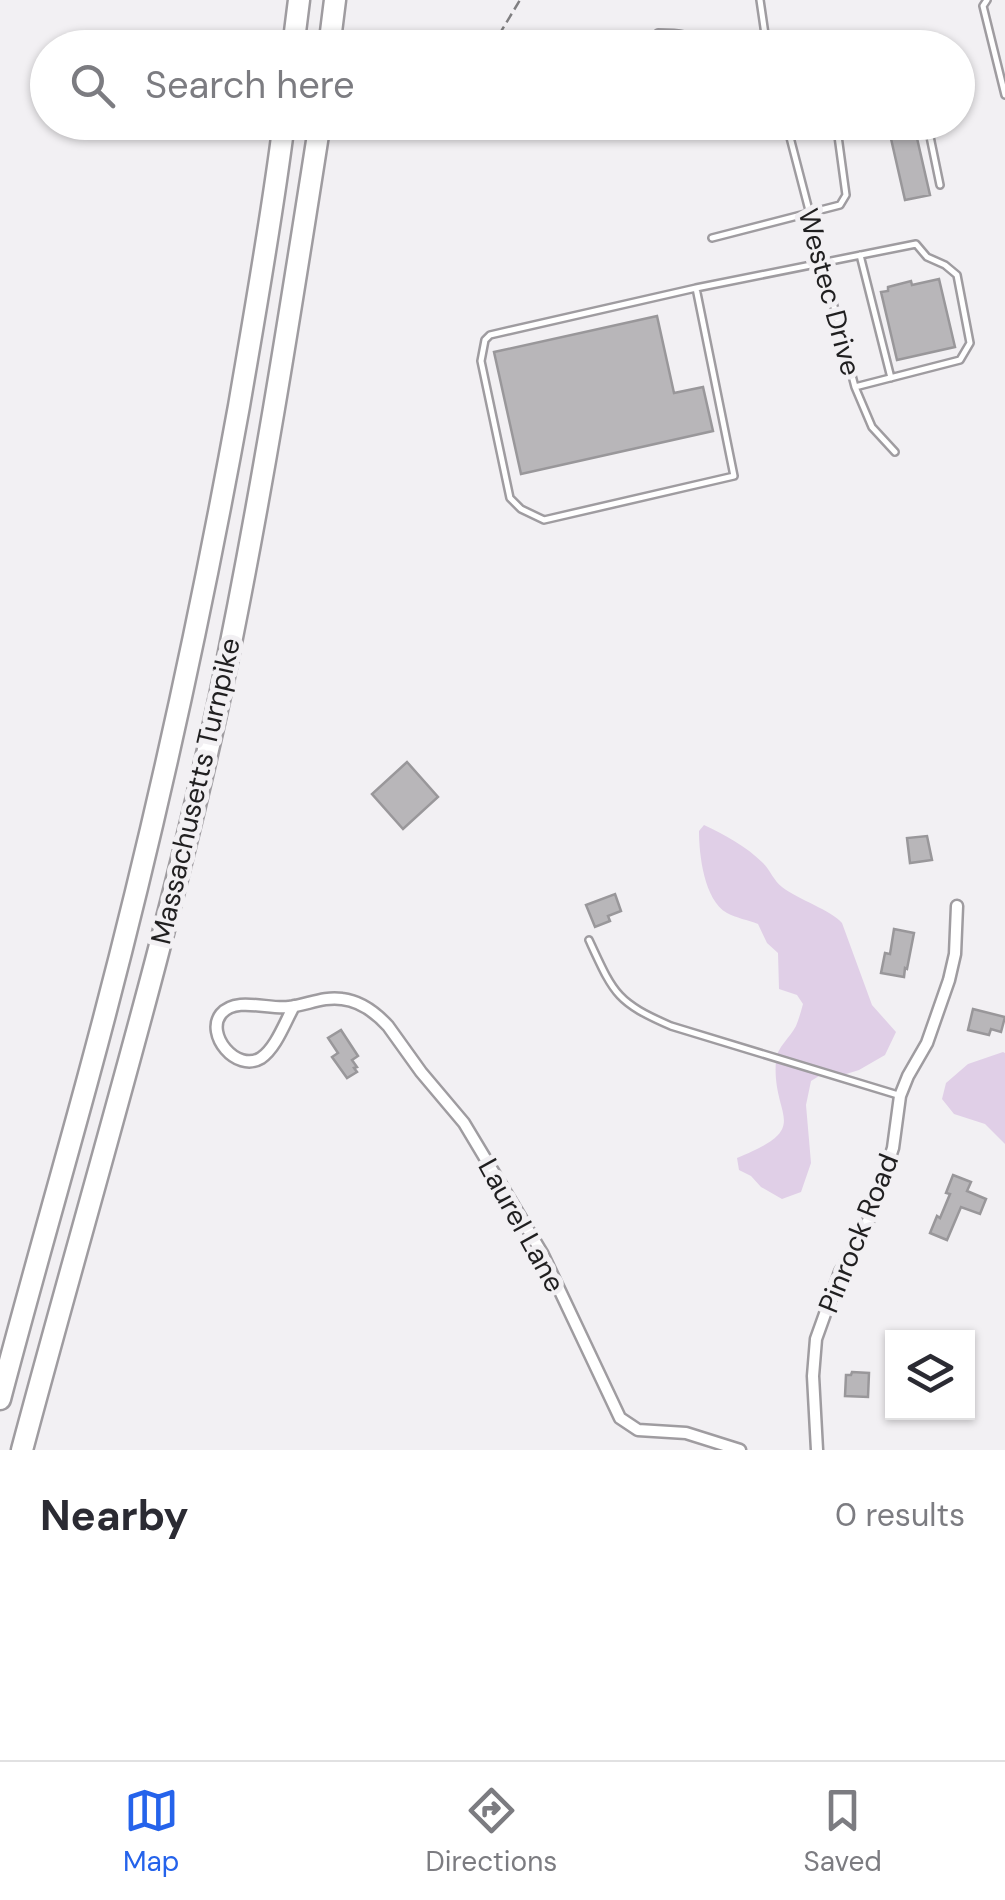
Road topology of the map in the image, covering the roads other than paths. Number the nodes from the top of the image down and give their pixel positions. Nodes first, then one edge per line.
1 (299, 0) edge
2 (335, 0) edge
3 (760, 0) edge
4 (988, 0) edge
5 (295, 30) edge
6 (331, 30) edge
7 (765, 30) edge
8 (1005, 95) edge
9 (282, 140) edge
10 (317, 140) edge
11 (791, 140) edge
12 (839, 140) edge
13 (930, 140) edge
14 (940, 185) dead end
15 (810, 213) junction
16 (712, 238) dead end
17 (860, 254) junction
18 (822, 262) junction
19 (696, 288) junction
20 (891, 379) junction
21 (855, 387) junction
22 (895, 452) dead end
23 (957, 906) dead end
24 (589, 940) dead end
25 (294, 1006) junction
26 (900, 1096) junction
27 (0, 1399) edge
28 (22, 1450) edge
29 (740, 1450) edge
30 (817, 1450) edge

1 - 5 highway
2 - 6 highway
3 - 7 lane
4 - 8 lane
9 - 27 highway, Massachusetts Turnpike
10 - 28 highway, Massachusetts Turnpike
11 - 15 lane, Westec Drive
12 - 15 lane
13 - 14 lane
15 - 16 lane
15 - 18 lane, Westec Drive
17 - 18 lane
17 - 20 lane
17 - 20 lane
18 - 19 lane
18 - 21 lane, Westec Drive
19 - 19 lane
20 - 21 lane
21 - 22 lane, Westec Drive
23 - 26 street, Pinrock Road
24 - 26 lane
25 - 25 street, Laurel Lane
25 - 29 street, Laurel Lane
26 - 30 street, Pinrock Road

